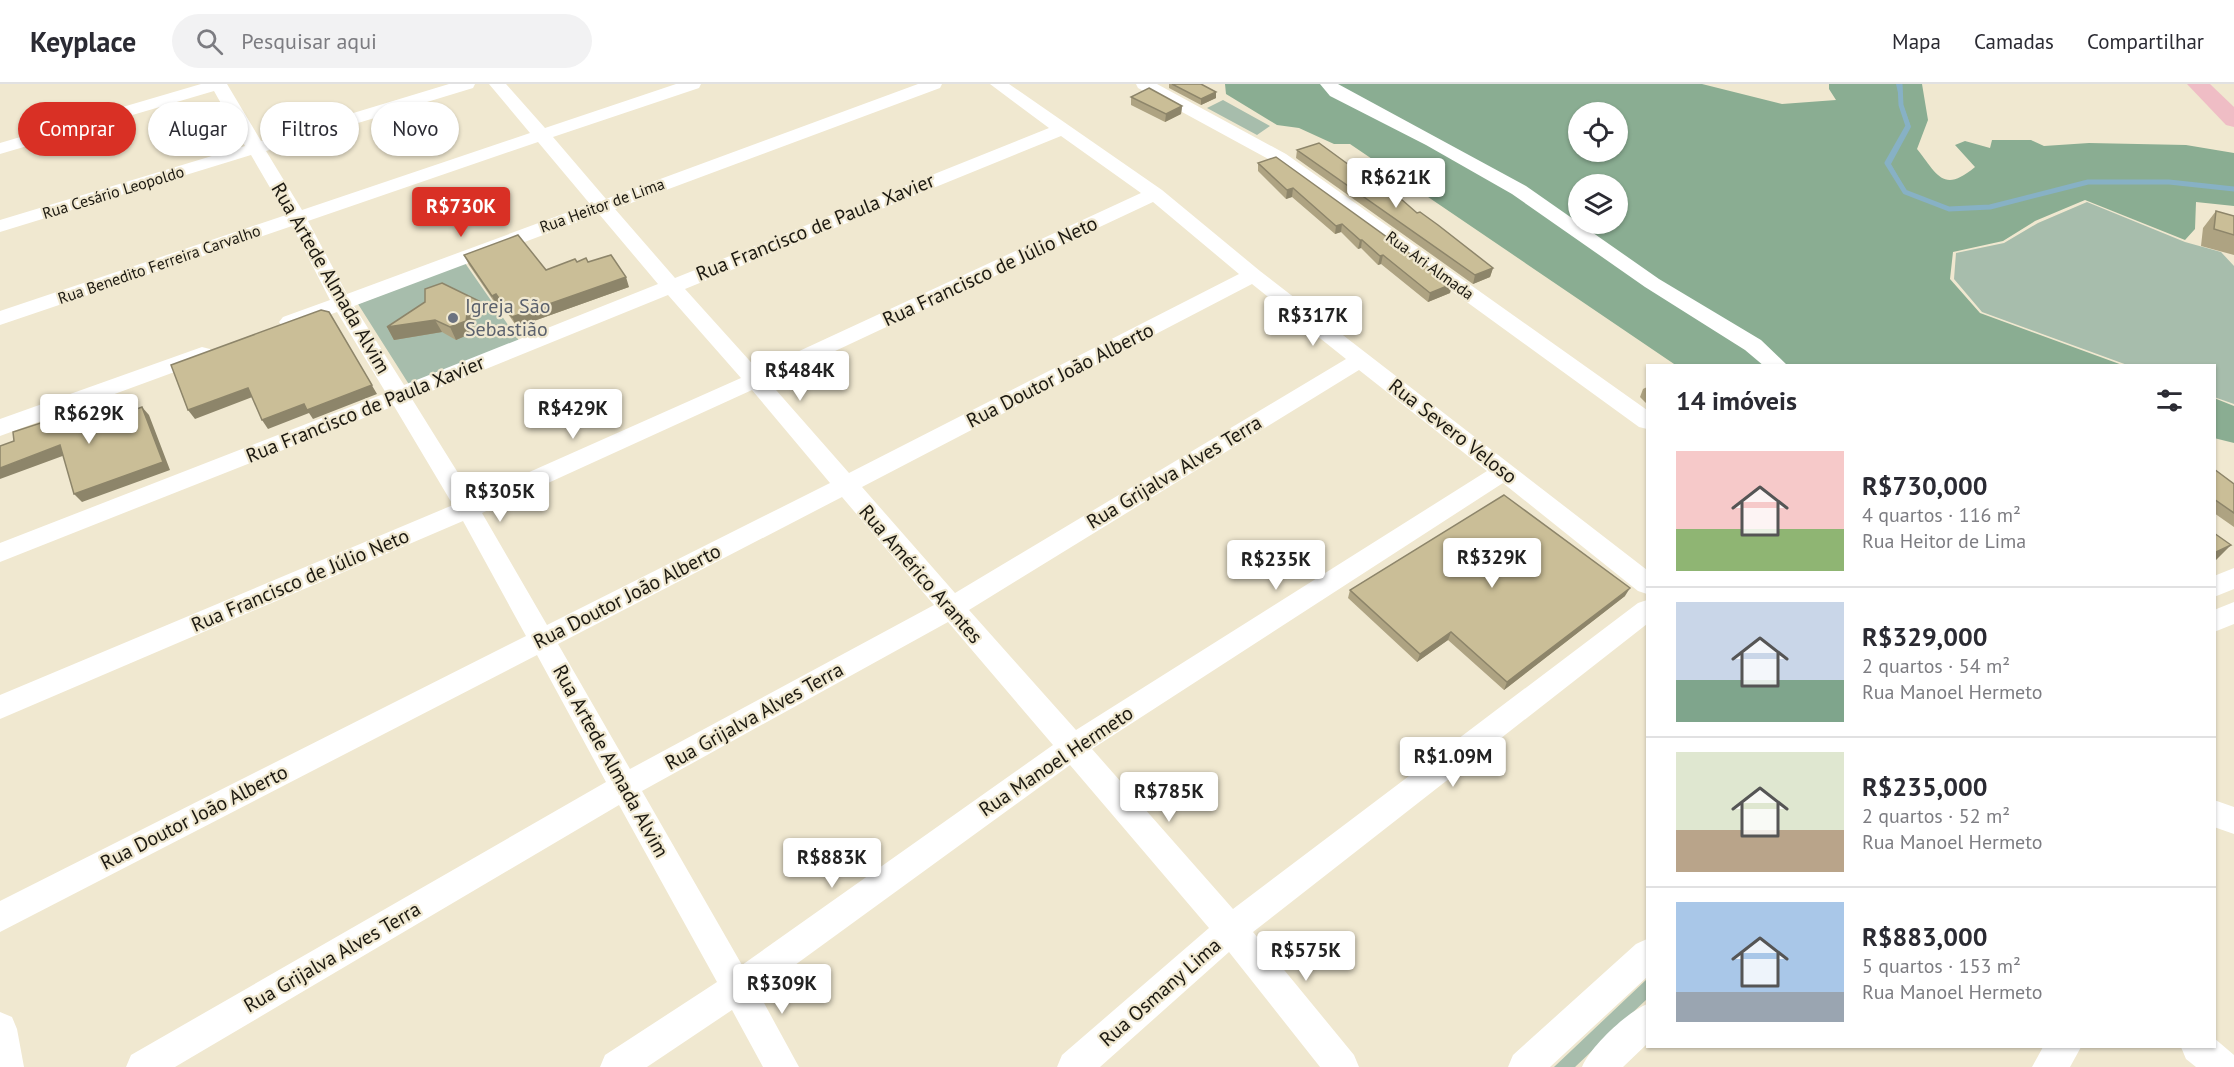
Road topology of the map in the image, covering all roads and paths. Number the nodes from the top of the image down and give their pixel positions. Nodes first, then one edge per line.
1 (218, 84) edge
2 (467, 84) edge
3 (497, 84) edge
4 (693, 84) edge
5 (934, 84) edge
6 (998, 84) edge
7 (1144, 84) edge
8 (1328, 84) edge
9 (2198, 84) edge
10 (2218, 84) edge
11 (2234, 102) edge
12 (2234, 120) edge
13 (1063, 129) junction
14 (542, 136) junction
15 (256, 147) junction
16 (0, 148) edge
17 (1155, 194) junction
18 (601, 205) junction
19 (297, 218) junction
20 (0, 226) edge
21 (1253, 275) junction
22 (670, 285) junction
23 (342, 303) junction
24 (0, 318) edge
25 (276, 327) edge
26 (221, 348) edge
27 (1361, 359) junction
28 (1775, 364) edge
29 (755, 380) junction
30 (399, 396) junction
31 (1646, 420) edge
32 (0, 428) edge
33 (1504, 471) junction
34 (845, 486) junction
35 (468, 509) junction
36 (0, 553) edge
37 (2234, 578) edge
38 (1646, 583) edge
39 (2216, 586) edge
40 (951, 608) junction
41 (1646, 611) edge
42 (2234, 612) edge
43 (2216, 621) edge
44 (542, 639) junction
45 (0, 707) edge
46 (1071, 748) junction
47 (625, 786) junction
48 (2216, 814) edge
49 (2234, 821) edge
50 (0, 917) edge
51 (1231, 930) junction
52 (1646, 956) edge
53 (737, 988) junction
54 (1646, 1022) edge
55 (0, 1029) edge
56 (2063, 1048) edge
57 (2199, 1048) edge
58 (7, 1067) edge
59 (143, 1067) edge
60 (617, 1067) edge
61 (782, 1067) edge
62 (1074, 1067) edge
63 (1342, 1067) edge
64 (1525, 1067) edge
65 (1599, 1067) edge
66 (2049, 1067) edge
67 (2222, 1067) edge

1 - 15 street, Rua Artede Almada Alvim
1 - 16 street
2 - 15 street, Rua Cesário Leopoldo
3 - 14 street, Rua Américo Arantes
4 - 14 street, Rua Benedito Ferreira Carvalho
5 - 18 street, Rua Heitor de Lima
6 - 13 street, Rua Severo Veloso
7 - 31 street, Rua Ari Almada
8 - 28 street
9 - 12 main road
10 - 11 main road
13 - 17 street, Rua Severo Veloso
13 - 22 street, Rua Francisco de Paula Xavier
14 - 18 street, Rua Américo Arantes
14 - 19 street, Rua Benedito Ferreira Carvalho
15 - 19 street, Rua Artede Almada Alvim
15 - 20 street, Rua Cesário Leopoldo
17 - 21 street, Rua Severo Veloso
17 - 29 street, Rua Francisco de Júlio Neto
18 - 22 street, Rua Américo Arantes
18 - 23 street, Rua Heitor de Lima
19 - 23 street, Rua Artede Almada Alvim
19 - 24 street, Rua Benedito Ferreira Carvalho
21 - 27 street, Rua Severo Veloso
21 - 34 street, Rua Doutor João Alberto
22 - 29 street, Rua Américo Arantes
22 - 30 street, Rua Francisco de Paula Xavier
23 - 25 street, Rua Heitor de Lima
23 - 30 street, Rua Artede Almada Alvim
26 - 32 street
27 - 33 street, Rua Severo Veloso
27 - 40 street, Rua Grijalva Alves Terra
29 - 34 street, Rua Américo Arantes
29 - 35 street, Rua Francisco de Júlio Neto
30 - 35 street, Rua Artede Almada Alvim
30 - 36 street, Rua Francisco de Paula Xavier
33 - 38 street, Rua Severo Veloso
33 - 46 street, Rua Manoel Hermeto
34 - 40 street, Rua Américo Arantes
34 - 44 street, Rua Doutor João Alberto
35 - 44 street, Rua Artede Almada Alvim
35 - 45 street, Rua Francisco de Júlio Neto
37 - 39 street
40 - 46 street, Rua Américo Arantes
40 - 47 street, Rua Grijalva Alves Terra
41 - 51 street, Rua Osmany Lima
42 - 43 street
44 - 47 street, Rua Artede Almada Alvim
44 - 50 street, Rua Doutor João Alberto
46 - 51 street, Rua Américo Arantes
46 - 53 street, Rua Manoel Hermeto
47 - 53 street, Rua Artede Almada Alvim
47 - 59 street, Rua Grijalva Alves Terra
48 - 49 street
51 - 62 street, Rua Osmany Lima
51 - 63 street, Rua Américo Arantes
52 - 64 street
53 - 60 street, Rua Manoel Hermeto
53 - 61 street, Rua Artede Almada Alvim
54 - 65 street
55 - 58 street
56 - 66 street
57 - 67 street

